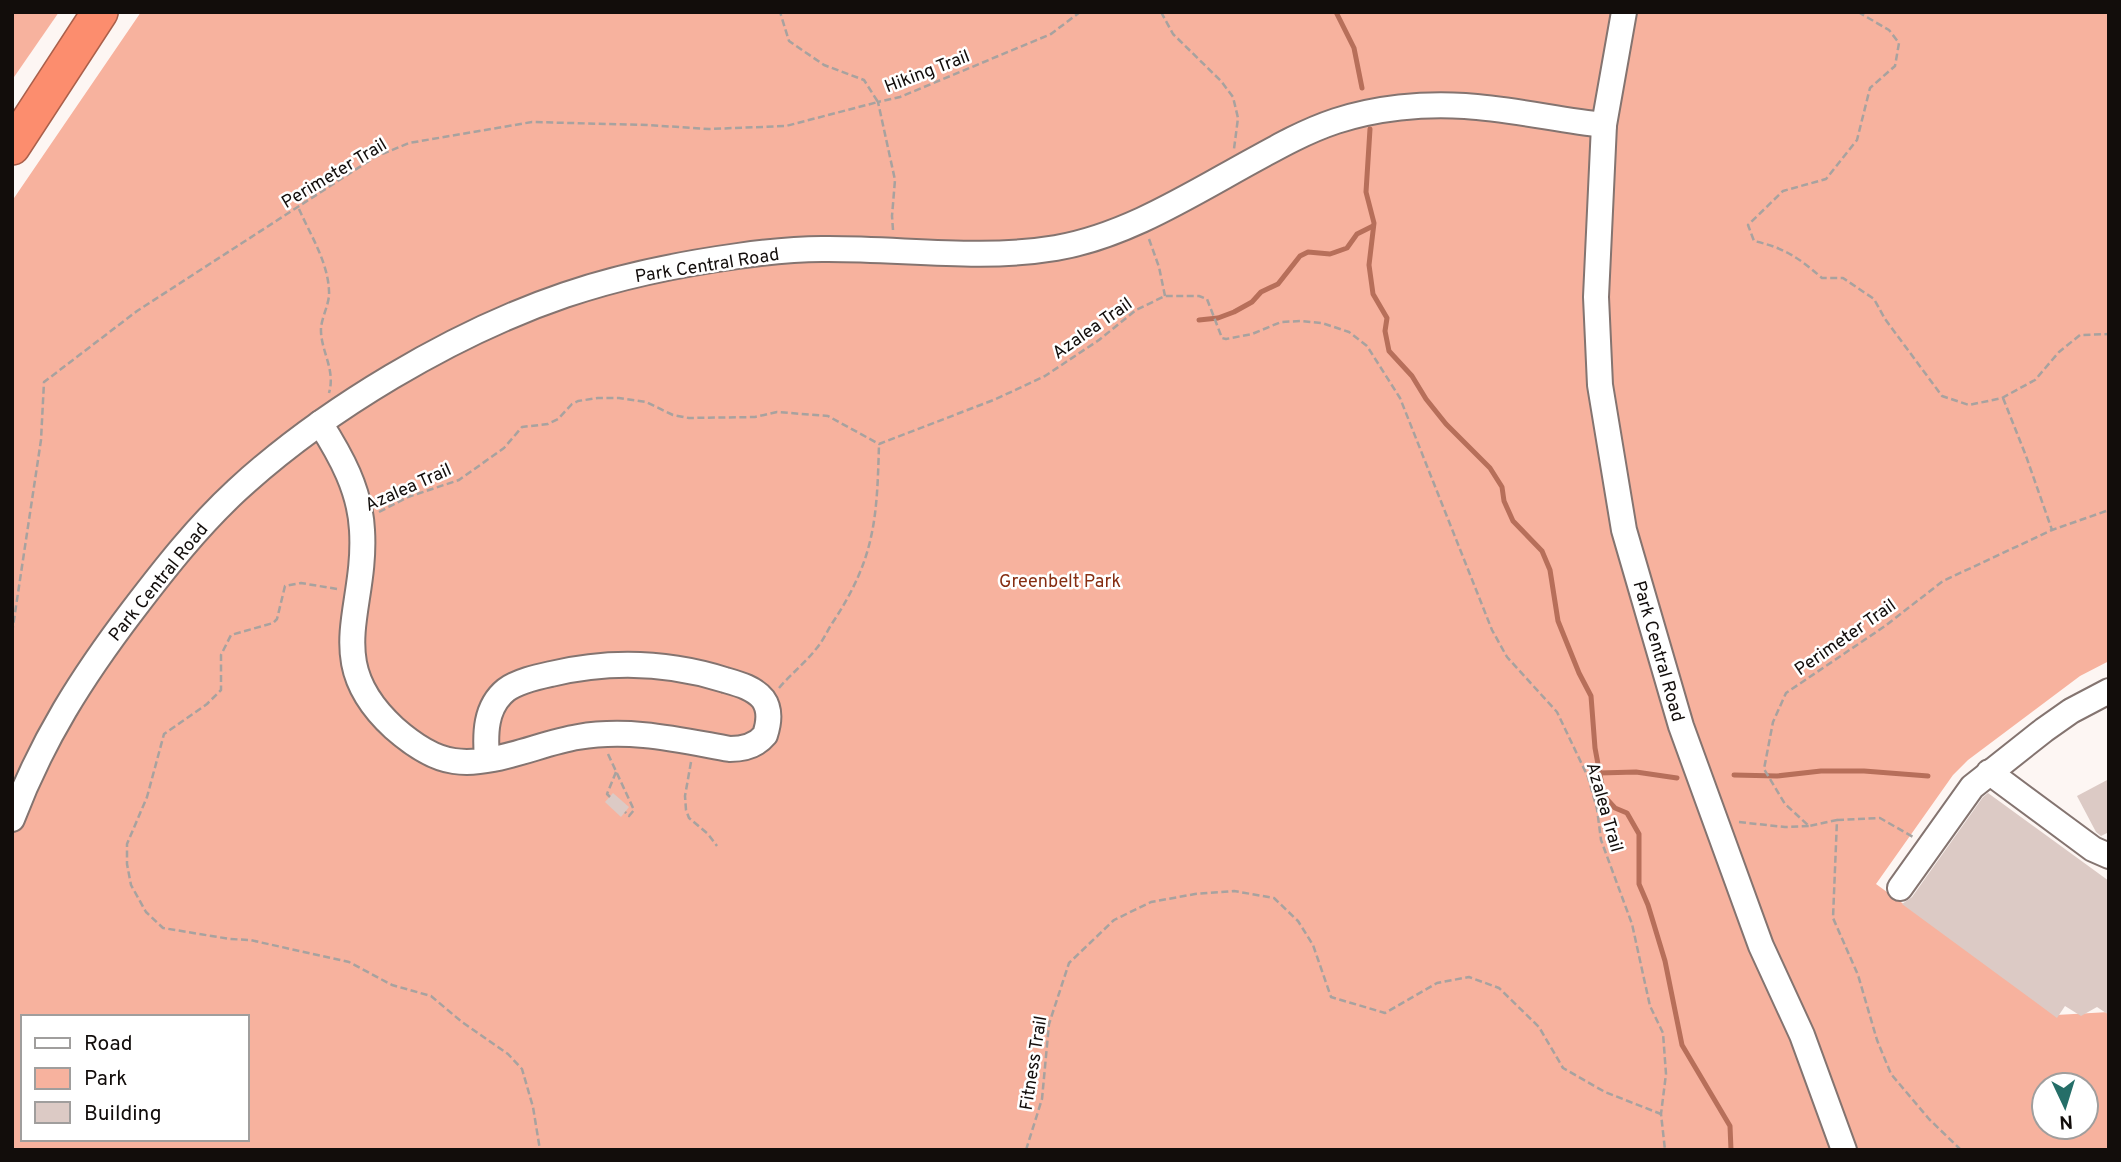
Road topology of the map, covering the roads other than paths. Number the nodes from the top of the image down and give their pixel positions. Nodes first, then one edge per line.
1 (91, 12) edge
2 (100, 12) edge
3 (1624, 12) edge
4 (12, 113) edge
5 (1604, 125) junction
6 (12, 147) edge
7 (320, 423) junction
8 (2109, 691) edge
9 (487, 759) junction
10 (1989, 772) junction
11 (12, 820) edge
12 (2109, 856) edge
13 (1899, 888) dead end
14 (1843, 1150) edge

1 - 4 highway
2 - 6 highway
3 - 5 street, Park Central Road
5 - 7 street, Park Central Road
5 - 14 street, Park Central Road
7 - 9 street
7 - 11 street, Park Central Road
8 - 10 street
9 - 9 street
10 - 12 street
10 - 13 street

